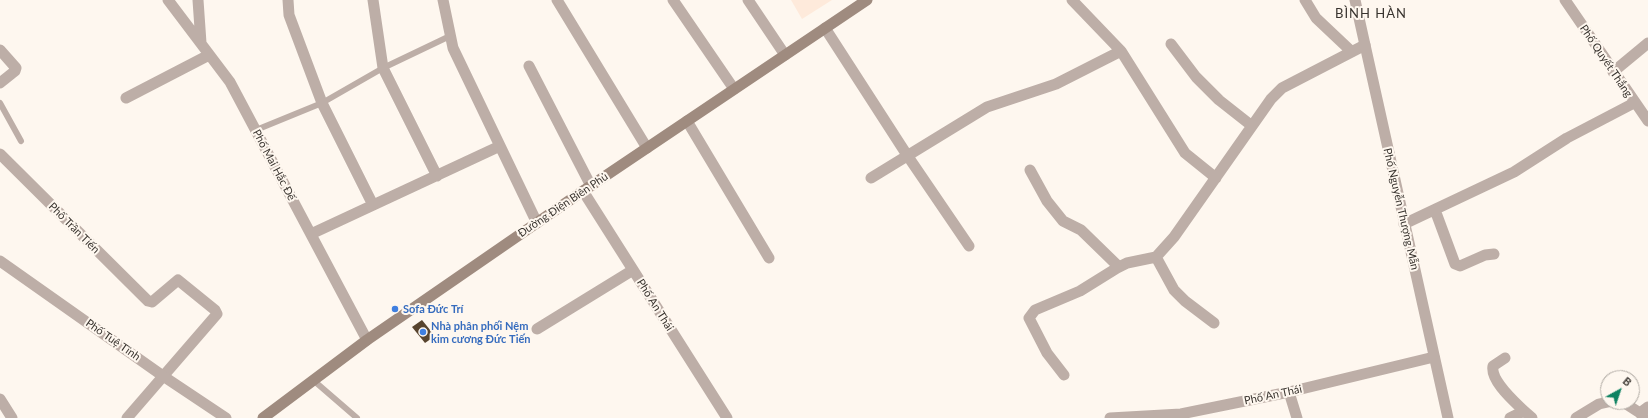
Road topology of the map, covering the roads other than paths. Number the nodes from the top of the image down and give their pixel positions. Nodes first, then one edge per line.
1 (168, 0) edge
2 (198, 0) edge
3 (288, 0) edge
4 (373, 0) edge
5 (442, 0) edge
6 (557, 0) edge
7 (673, 0) edge
8 (748, 0) edge
9 (867, 0) edge
10 (1072, 0) edge
11 (1305, 0) edge
12 (1355, 0) edge
13 (1566, 0) edge
14 (825, 28) junction
15 (450, 36) junction
16 (201, 43) junction
17 (1648, 43) edge
18 (1171, 44) dead end
19 (1365, 45) junction
20 (0, 50) edge
21 (1120, 51) junction
22 (1352, 52) junction
23 (209, 55) junction
24 (785, 55) junction
25 (529, 66) dead end
26 (383, 68) junction
27 (1613, 72) junction
28 (0, 83) edge
29 (734, 89) junction
30 (126, 98) dead end
31 (0, 103) edge
32 (322, 103) junction
33 (1634, 104) junction
34 (687, 121) junction
35 (1648, 121) edge
36 (1252, 126) junction
37 (256, 130) junction
38 (21, 141) dead end
39 (500, 146) junction
40 (647, 148) junction
41 (0, 154) edge
42 (907, 155) junction
43 (1030, 170) dead end
44 (437, 176) junction
45 (871, 178) dead end
46 (1216, 178) junction
47 (587, 188) junction
48 (373, 205) junction
49 (1435, 210) junction
50 (537, 223) junction
51 (1404, 224) junction
52 (311, 234) junction
53 (969, 246) dead end
54 (1494, 254) dead end
55 (1156, 257) junction
56 (769, 258) dead end
57 (0, 261) edge
58 (1119, 267) junction
59 (633, 270) junction
60 (1214, 323) dead end
61 (538, 329) dead end
62 (367, 340) junction
63 (1434, 357) junction
64 (1505, 358) dead end
65 (1064, 374) dead end
66 (163, 376) junction
67 (313, 380) junction
68 (1289, 392) junction
69 (0, 399) edge
70 (1600, 404) edge
71 (1528, 415) edge
72 (12, 418) edge
73 (127, 418) edge
74 (226, 418) edge
75 (263, 418) edge
76 (357, 418) edge
77 (727, 418) edge
78 (1110, 418) edge
79 (1297, 418) edge
80 (1448, 418) edge
81 (1510, 418) edge
82 (1576, 418) edge

1 - 16 street, Phố Mai Hắc Đế
2 - 16 street
3 - 32 street
4 - 26 street
5 - 15 street
6 - 40 street
7 - 29 street
8 - 24 street
9 - 14 main road, Đường Điện Biên Phủ
10 - 21 street
11 - 22 street
12 - 19 street, Phố Nguyễn Thượng Mẫn
13 - 27 street, Phố Quyết Thắng
14 - 24 main road, Đường Điện Biên Phủ
14 - 42 street
15 - 26 lane
15 - 39 street
16 - 23 street, Phố Mai Hắc Đế
17 - 27 street
18 - 36 street
19 - 22 street
19 - 51 street, Phố Nguyễn Thượng Mẫn
20 - 28 street
21 - 42 street
21 - 46 street
22 - 36 street
23 - 30 street
23 - 37 street, Phố Mai Hắc Đế
24 - 29 main road, Đường Điện Biên Phủ
25 - 47 street, Phố An Thái
26 - 32 lane
26 - 44 street
27 - 33 street, Phố Quyết Thắng
29 - 34 main road, Đường Điện Biên Phủ
31 - 38 lane
32 - 37 lane
32 - 48 street
33 - 35 street, Phố Quyết Thắng
33 - 49 street
34 - 40 main road, Đường Điện Biên Phủ
34 - 56 street
36 - 46 street
37 - 52 street, Phố Mai Hắc Đế
39 - 44 street
39 - 50 street
40 - 47 main road, Đường Điện Biên Phủ
41 - 66 street, Phố Trần Tiến
42 - 45 street
42 - 53 street
43 - 58 street
44 - 48 street
46 - 55 street
47 - 50 main road, Đường Điện Biên Phủ
47 - 59 street, Phố An Thái
48 - 52 street
49 - 51 street
49 - 54 street
50 - 62 main road, Đường Điện Biên Phủ
51 - 63 street, Phố Nguyễn Thượng Mẫn
52 - 62 street, Phố Mai Hắc Đế
55 - 58 street
55 - 60 street
57 - 66 street, Phố Tuệ Tĩnh
58 - 65 street
59 - 61 street
59 - 77 street, Phố An Thái
62 - 67 main road, Đường Điện Biên Phủ
63 - 68 street, Phố An Thái
63 - 80 street, Phố Nguyễn Thượng Mẫn
64 - 71 street
66 - 73 street
66 - 74 street, Phố Tuệ Tĩnh
67 - 75 main road, Đường Điện Biên Phủ
67 - 76 lane
68 - 78 street, Phố An Thái
68 - 79 street
69 - 72 street
70 - 82 street
71 - 81 street

